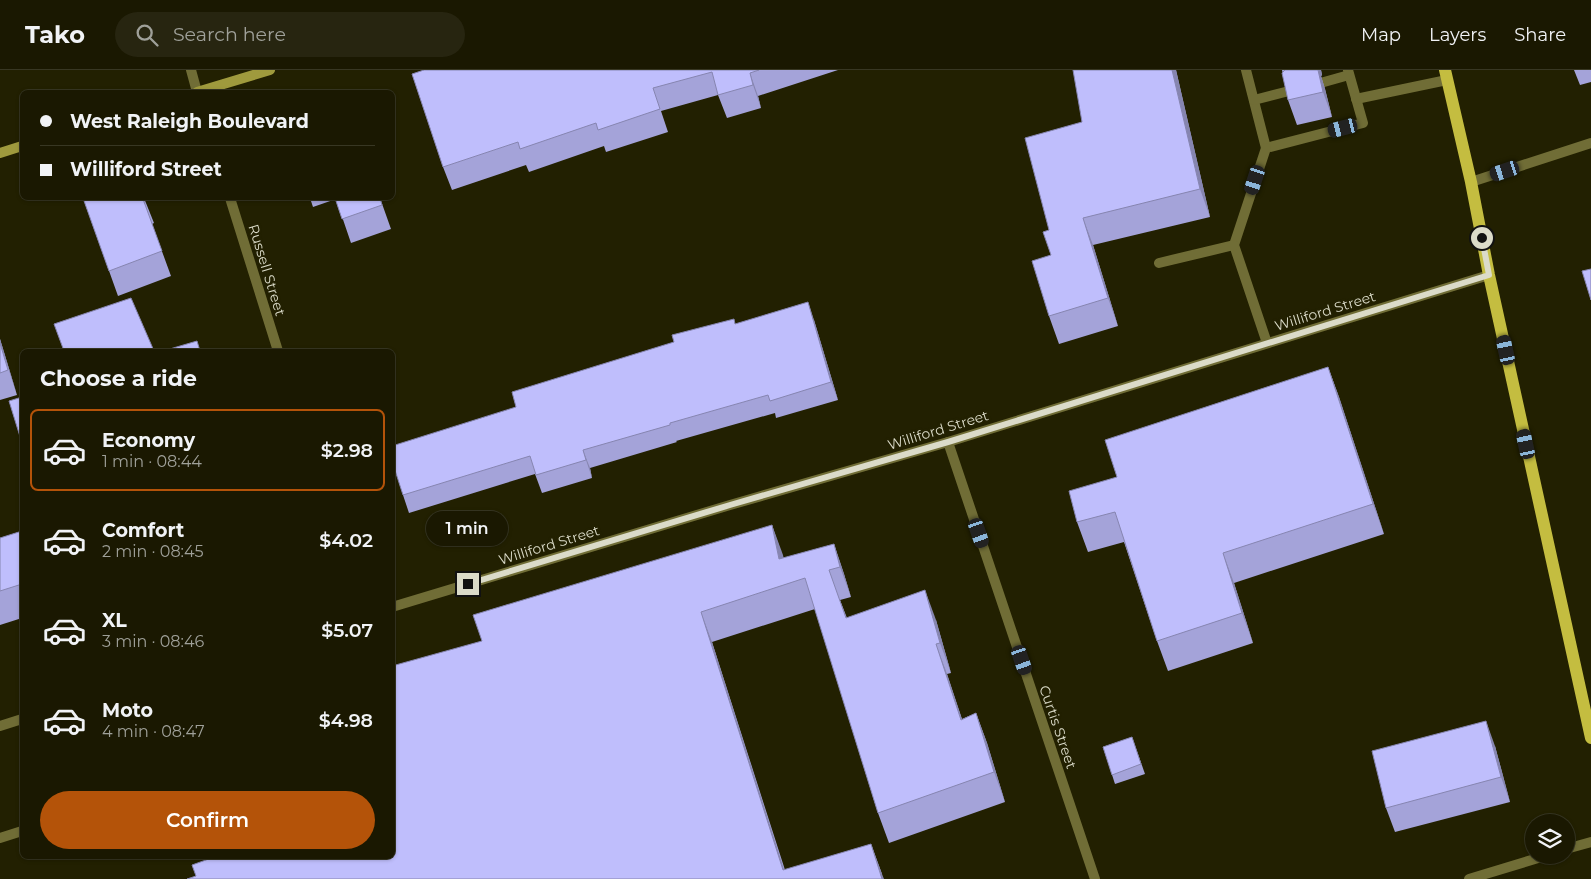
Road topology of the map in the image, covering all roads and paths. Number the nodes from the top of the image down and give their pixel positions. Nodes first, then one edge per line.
1 (191, 70) edge
2 (270, 70) edge
3 (1246, 70) edge
4 (1349, 72) edge
5 (1446, 75) edge
6 (1324, 82) dead end
7 (196, 90) edge
8 (204, 90) edge
9 (1289, 91) edge
10 (1254, 100) junction
11 (1356, 100) junction
12 (1591, 143) edge
13 (20, 147) edge
14 (1266, 148) junction
15 (0, 153) edge
16 (1471, 182) junction
17 (231, 200) edge
18 (1234, 245) junction
19 (1159, 264) dead end
20 (1489, 275) junction
21 (1267, 343) junction
22 (277, 349) edge
23 (948, 442) junction
24 (395, 606) edge
25 (20, 720) edge
26 (0, 726) edge
27 (1591, 738) edge
28 (20, 832) edge
29 (0, 838) edge
30 (1591, 842) edge
31 (1575, 846) edge
32 (1525, 862) edge
33 (1095, 879) edge
34 (1469, 879) edge

1 - 7 street
2 - 8 main road
3 - 10 street
4 - 6 street
4 - 11 street
5 - 11 street
5 - 16 main road
9 - 10 street
10 - 14 street
11 - 14 street
12 - 16 street
13 - 15 main road
14 - 18 street
16 - 20 main road
17 - 22 street, Russell Street
18 - 19 street
18 - 21 street
20 - 21 street, Williford Street
20 - 27 main road
21 - 23 street, Williford Street
23 - 24 street, Williford Street
23 - 33 street, Curtis Street
25 - 26 street
28 - 29 street
30 - 31 street
32 - 34 street

